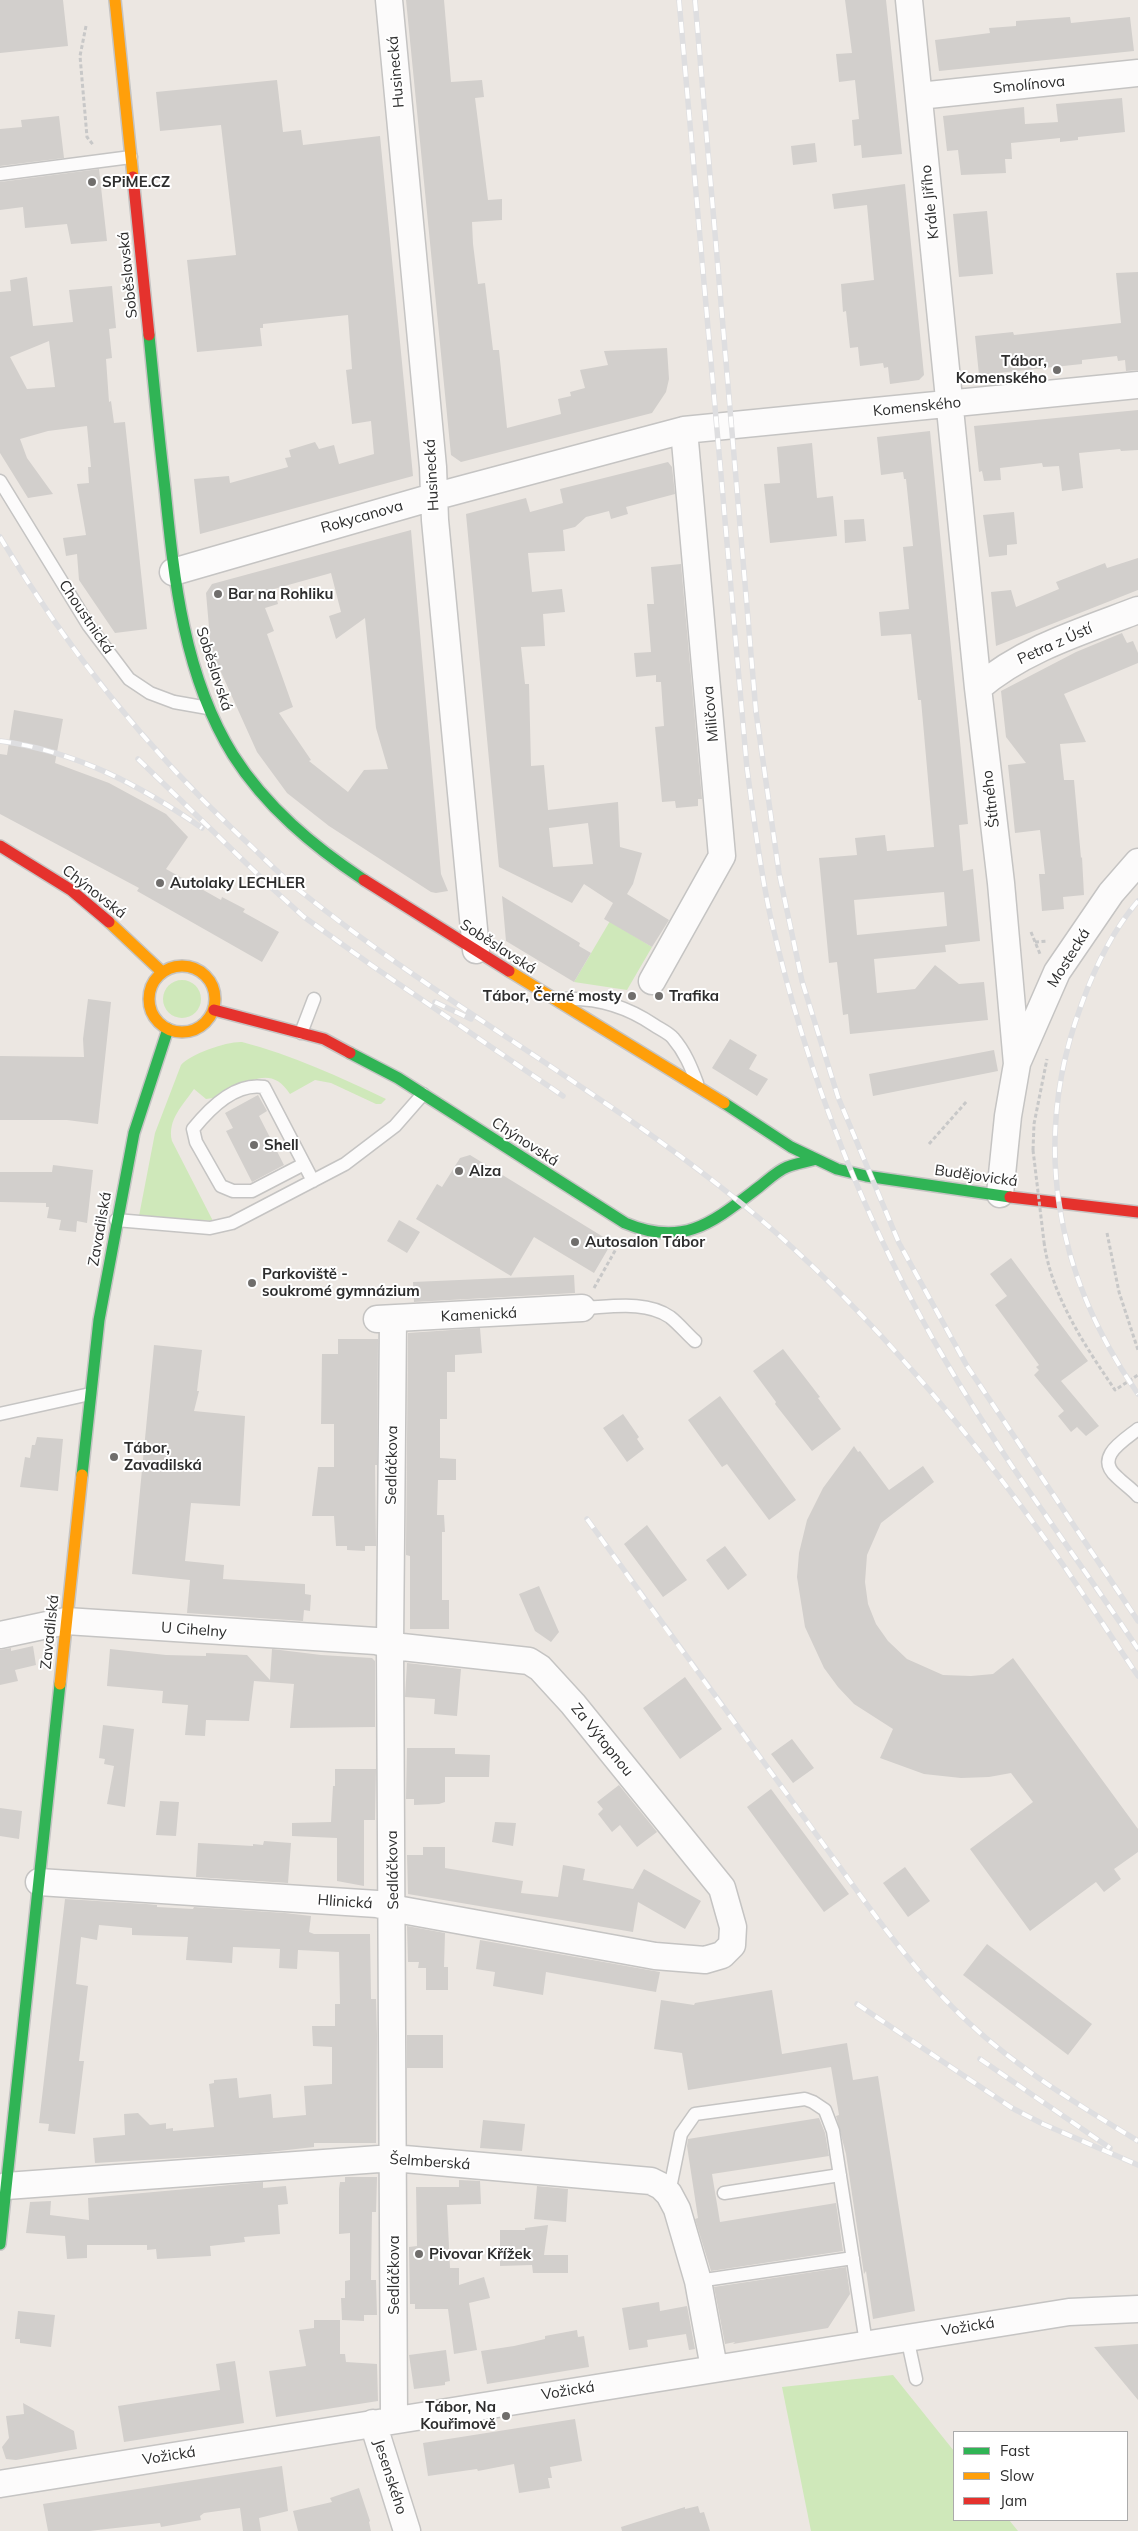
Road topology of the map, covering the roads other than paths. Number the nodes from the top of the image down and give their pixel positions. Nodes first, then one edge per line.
1 (115, 0) edge
2 (390, 0) edge
3 (909, 0) edge
4 (1138, 74) edge
5 (919, 96) junction
6 (131, 158) junction
7 (0, 174) edge
8 (1138, 385) edge
9 (950, 404) junction
10 (690, 429) junction
11 (0, 481) edge
12 (434, 497) junction
13 (174, 572) junction
14 (1138, 610) edge
15 (978, 688) junction
16 (208, 708) junction
17 (0, 846) edge
18 (1138, 862) edge
19 (476, 950) junction
20 (162, 972) junction
21 (652, 981) dead end
22 (314, 999) dead end
23 (551, 999) junction
24 (214, 1010) junction
25 (168, 1029) junction
26 (301, 1033) junction
27 (1016, 1064) junction
28 (699, 1088) junction
29 (423, 1094) junction
30 (813, 1160) junction
31 (304, 1164) junction
32 (313, 1181) junction
33 (1000, 1194) junction
34 (1138, 1212) edge
35 (116, 1220) junction
36 (582, 1308) joint
37 (384, 1320) joint
38 (695, 1341) dead end
39 (90, 1394) junction
40 (0, 1414) edge
41 (1138, 1429) edge
42 (1138, 1496) edge
43 (66, 1621) junction
44 (0, 1635) edge
45 (390, 1644) junction
46 (38, 1882) junction
47 (393, 1908) junction
48 (732, 1945) joint
49 (393, 2158) junction
50 (840, 2175) junction
51 (6, 2186) junction
52 (724, 2193) dead end
53 (669, 2194) junction
54 (0, 2244) edge
55 (853, 2258) junction
56 (698, 2281) junction
57 (1138, 2309) edge
58 (907, 2337) junction
59 (866, 2343) junction
60 (714, 2368) junction
61 (916, 2379) dead end
62 (383, 2421) junction
63 (0, 2484) edge
64 (407, 2531) edge

1 - 6 main road, Soběslavská
2 - 12 street, Husinecká
3 - 5 street, Krále Jiřího
4 - 5 street, Smolínova
5 - 9 street, Krále Jiřího
6 - 7 lane
6 - 13 main road, Soběslavská
8 - 9 street, Komenského
9 - 10 street, Komenského
9 - 15 street, Štítného
10 - 12 street, Rokycanova
10 - 21 street, Miličova
11 - 16 lane, Choustnická
12 - 13 street, Rokycanova
12 - 19 street, Husinecká
13 - 16 main road, Soběslavská
14 - 15 street, Petra z Ústí
15 - 27 street, Štítného
16 - 19 main road, Soběslavská
17 - 20 main road, Chýnovská
18 - 27 street, Mostecká
19 - 23 main road, Soběslavská
20 - 24 main road
20 - 25 main road
22 - 26 lane
23 - 28 main road, Soběslavská
23 - 28 lane
24 - 25 main road
24 - 26 main road, Chýnovská
25 - 35 main road, Zavadilská
26 - 29 main road, Chýnovská
27 - 33 street, Štítného
28 - 30 main road, Soběslavská
29 - 30 main road, Chýnovská
29 - 32 lane
30 - 33 main road, Budějovická
31 - 31 lane
31 - 32 lane
32 - 35 lane
33 - 34 main road, Budějovická
35 - 39 main road, Zavadilská
36 - 37 street, Kamenická
36 - 38 lane
37 - 45 street, Sedláčkova
39 - 40 lane
39 - 43 main road, Zavadilská
41 - 42 lane
43 - 44 street, U Cihelny
43 - 45 street, U Cihelny
43 - 46 main road, Zavadilská
45 - 47 street, Sedláčkova
45 - 48 street, Za Výtopnou
46 - 47 street, Hlinická
46 - 51 main road, Zavadilská
47 - 48 street, Hlinická
47 - 49 street, Sedláčkova
49 - 51 street, Šelmberská
49 - 53 street, Šelmberská
49 - 62 street, Sedláčkova
50 - 52 lane
50 - 53 lane
50 - 55 lane
51 - 54 main road, Zavadilská
53 - 56 street
55 - 56 lane
55 - 59 lane
56 - 60 street
57 - 58 street, Vožická
58 - 59 street, Vožická
58 - 61 lane
59 - 60 street, Vožická
60 - 62 street, Vožická
62 - 63 street, Vožická
62 - 64 street, Jesenského

